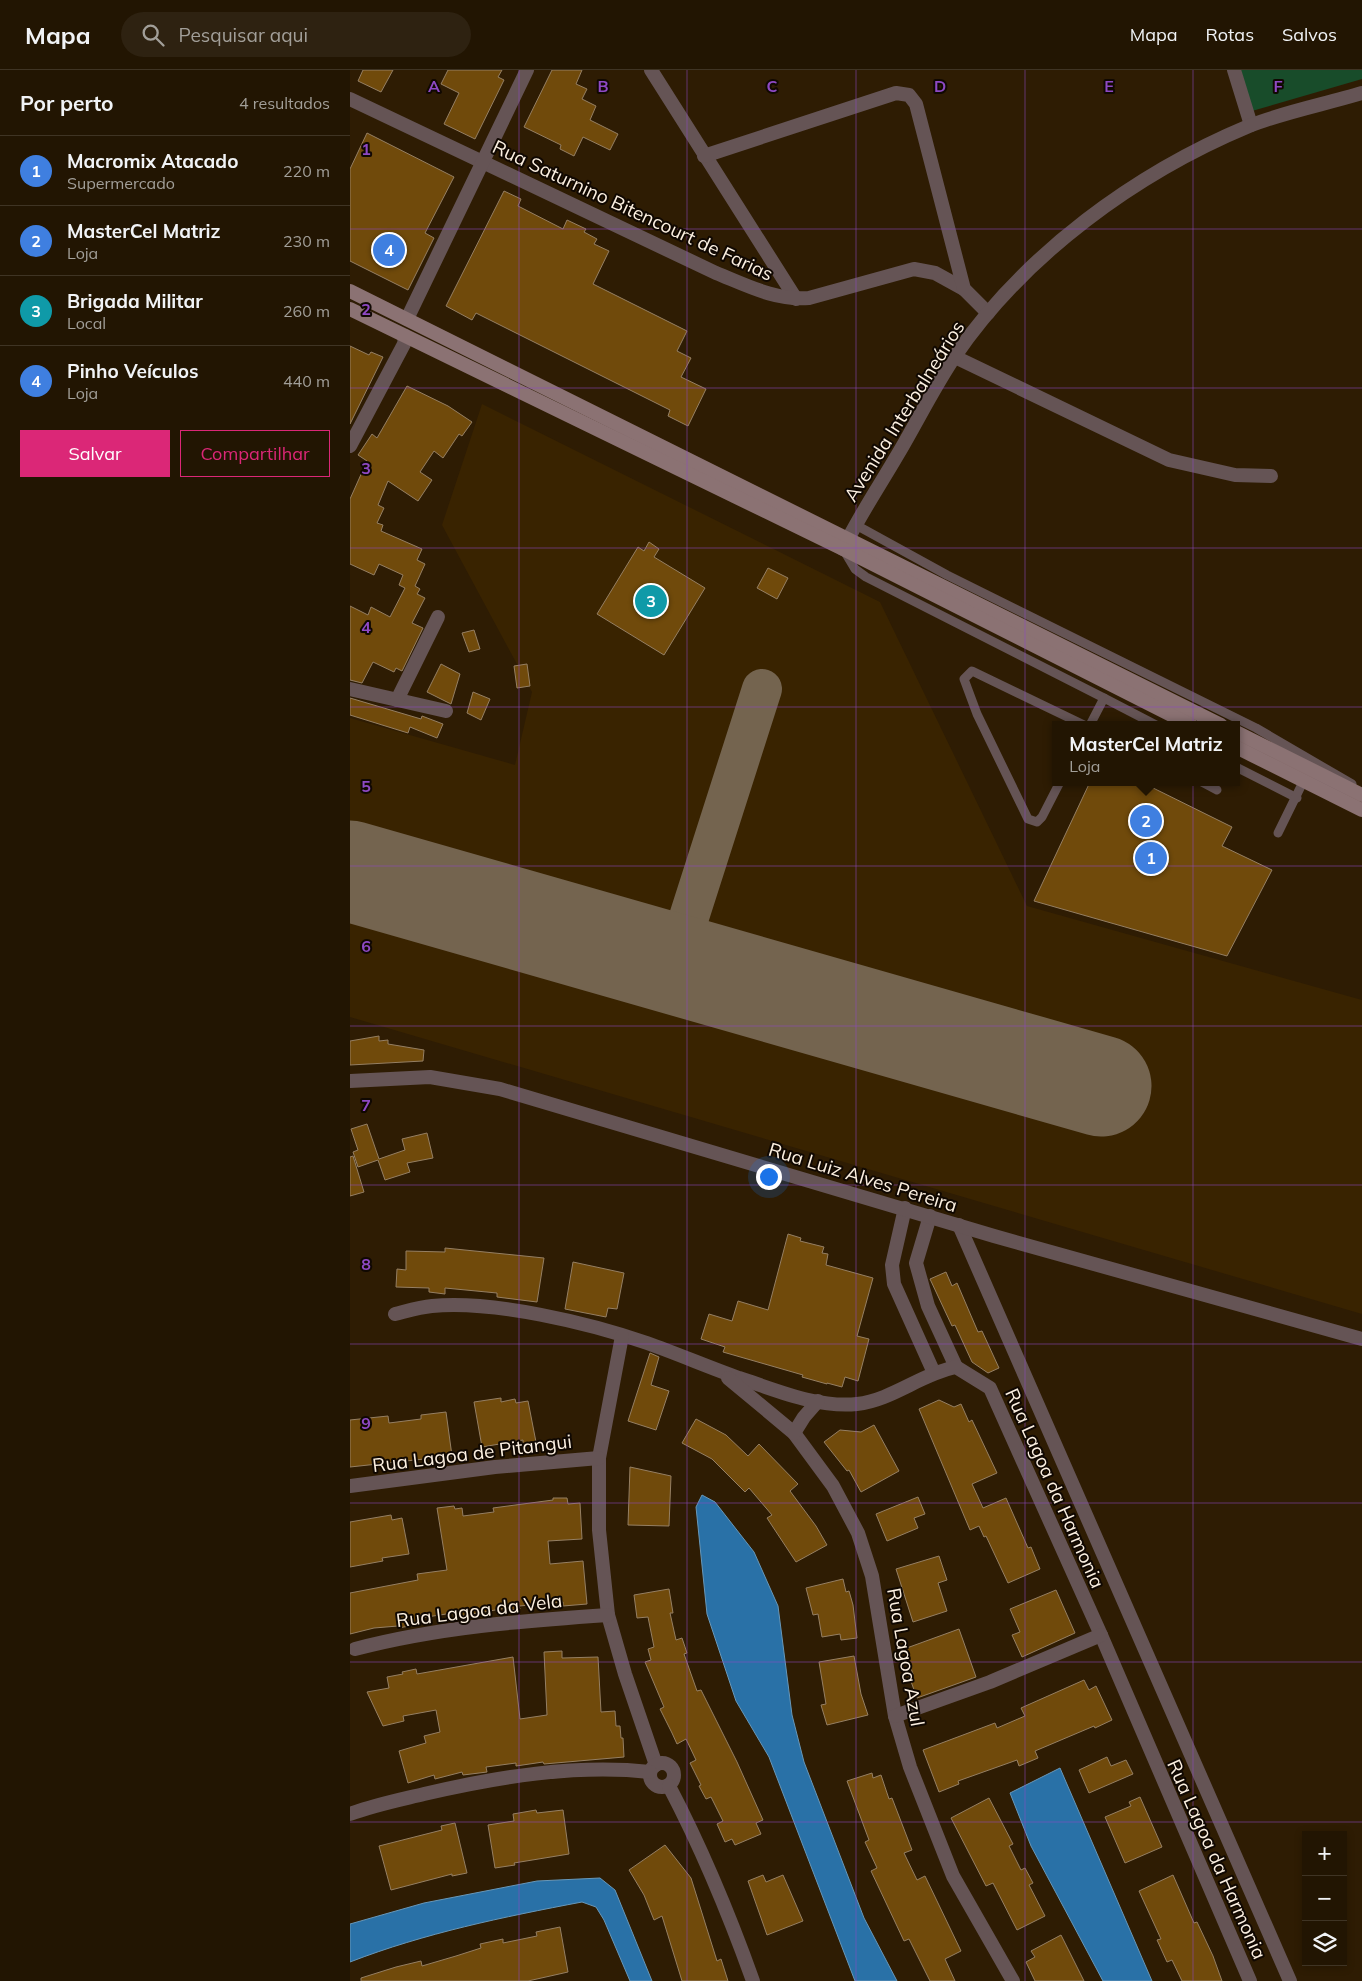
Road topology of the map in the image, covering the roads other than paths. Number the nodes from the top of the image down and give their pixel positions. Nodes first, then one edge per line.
1 (527, 70) edge
2 (651, 70) edge
3 (1234, 70) edge
4 (1362, 93) edge
5 (350, 99) edge
6 (1251, 125) junction
7 (704, 156) junction
8 (483, 162) junction
9 (964, 289) junction
10 (350, 291) edge
11 (796, 299) junction
12 (350, 308) edge
13 (988, 313) junction
14 (407, 319) junction
15 (405, 336) junction
16 (955, 356) junction
17 (350, 446) edge
18 (1271, 476) dead end
19 (856, 525) junction
20 (845, 544) junction
21 (438, 617) dead end
22 (350, 689) edge
23 (1104, 698) junction
24 (397, 700) junction
25 (446, 711) dead end
26 (1076, 721) edge
27 (1092, 721) edge
28 (1148, 721) edge
29 (1183, 721) edge
30 (1213, 721) edge
31 (1240, 734) edge
32 (1240, 749) edge
33 (1240, 769) edge
34 (1304, 780) junction
35 (1058, 786) edge
36 (1210, 786) edge
37 (1217, 790) dead end
38 (1362, 793) edge
39 (1297, 798) junction
40 (1362, 810) edge
41 (1278, 833) dead end
42 (350, 1081) edge
43 (905, 1208) junction
44 (930, 1216) junction
45 (959, 1225) junction
46 (916, 1263) junction
47 (892, 1265) junction
48 (928, 1306) junction
49 (395, 1314) dead end
50 (908, 1314) junction
51 (622, 1336) junction
52 (1362, 1339) edge
53 (956, 1368) junction
54 (719, 1371) junction
55 (934, 1373) junction
56 (818, 1401) junction
57 (794, 1433) junction
58 (599, 1458) junction
59 (350, 1486) edge
60 (608, 1615) junction
61 (1101, 1635) junction
62 (355, 1649) dead end
63 (894, 1716) junction
64 (653, 1769) junction
65 (669, 1786) junction
66 (350, 1814) edge
67 (753, 1981) edge
68 (1013, 1981) edge
69 (1250, 1981) edge
70 (1290, 1981) edge

1 - 8 street
2 - 7 street
3 - 6 street
4 - 6 street, Avenida Interbalneários
5 - 8 street, Rua Saturnino Bitencourt de Farias
6 - 13 street, Avenida Interbalneários
7 - 9 street
7 - 11 street
8 - 11 street, Rua Saturnino Bitencourt de Farias
8 - 14 street
9 - 11 street, Rua Saturnino Bitencourt de Farias
9 - 13 street
10 - 14 main road
12 - 15 main road
13 - 16 street, Avenida Interbalneários
14 - 20 main road
15 - 17 street
15 - 20 main road
16 - 18 street
16 - 19 street, Avenida Interbalneários
19 - 20 street, Avenida Interbalneários
19 - 38 lane
20 - 23 lane
20 - 29 main road
20 - 30 main road
21 - 24 street
22 - 24 street
23 - 27 lane
23 - 28 lane
24 - 25 street
26 - 35 lane
31 - 38 main road
32 - 34 main road
33 - 39 lane
34 - 39 lane
34 - 40 main road
36 - 37 lane
39 - 41 lane
42 - 43 street, Rua Luiz Alves Pereira
43 - 44 street, Rua Luiz Alves Pereira
43 - 47 street
44 - 45 street, Rua Luiz Alves Pereira
44 - 46 street
45 - 52 street, Rua Luiz Alves Pereira
45 - 70 street
46 - 47 street
46 - 48 street
47 - 50 street
48 - 50 street
48 - 53 street
49 - 51 street
50 - 55 street
51 - 54 street
51 - 58 street
53 - 55 street
53 - 61 street, Rua Lagoa da Harmonia
54 - 56 street
54 - 57 street, Rua Lagoa Azul
55 - 56 street
56 - 57 street
57 - 63 street, Rua Lagoa Azul
58 - 59 street, Rua Lagoa de Pitangui
58 - 60 street
60 - 62 street, Rua Lagoa da Vela
60 - 64 street
61 - 63 street
61 - 69 street, Rua Lagoa da Harmonia
63 - 68 street, Rua Lagoa Azul
64 - 65 street
64 - 65 street
64 - 66 street
65 - 67 street

